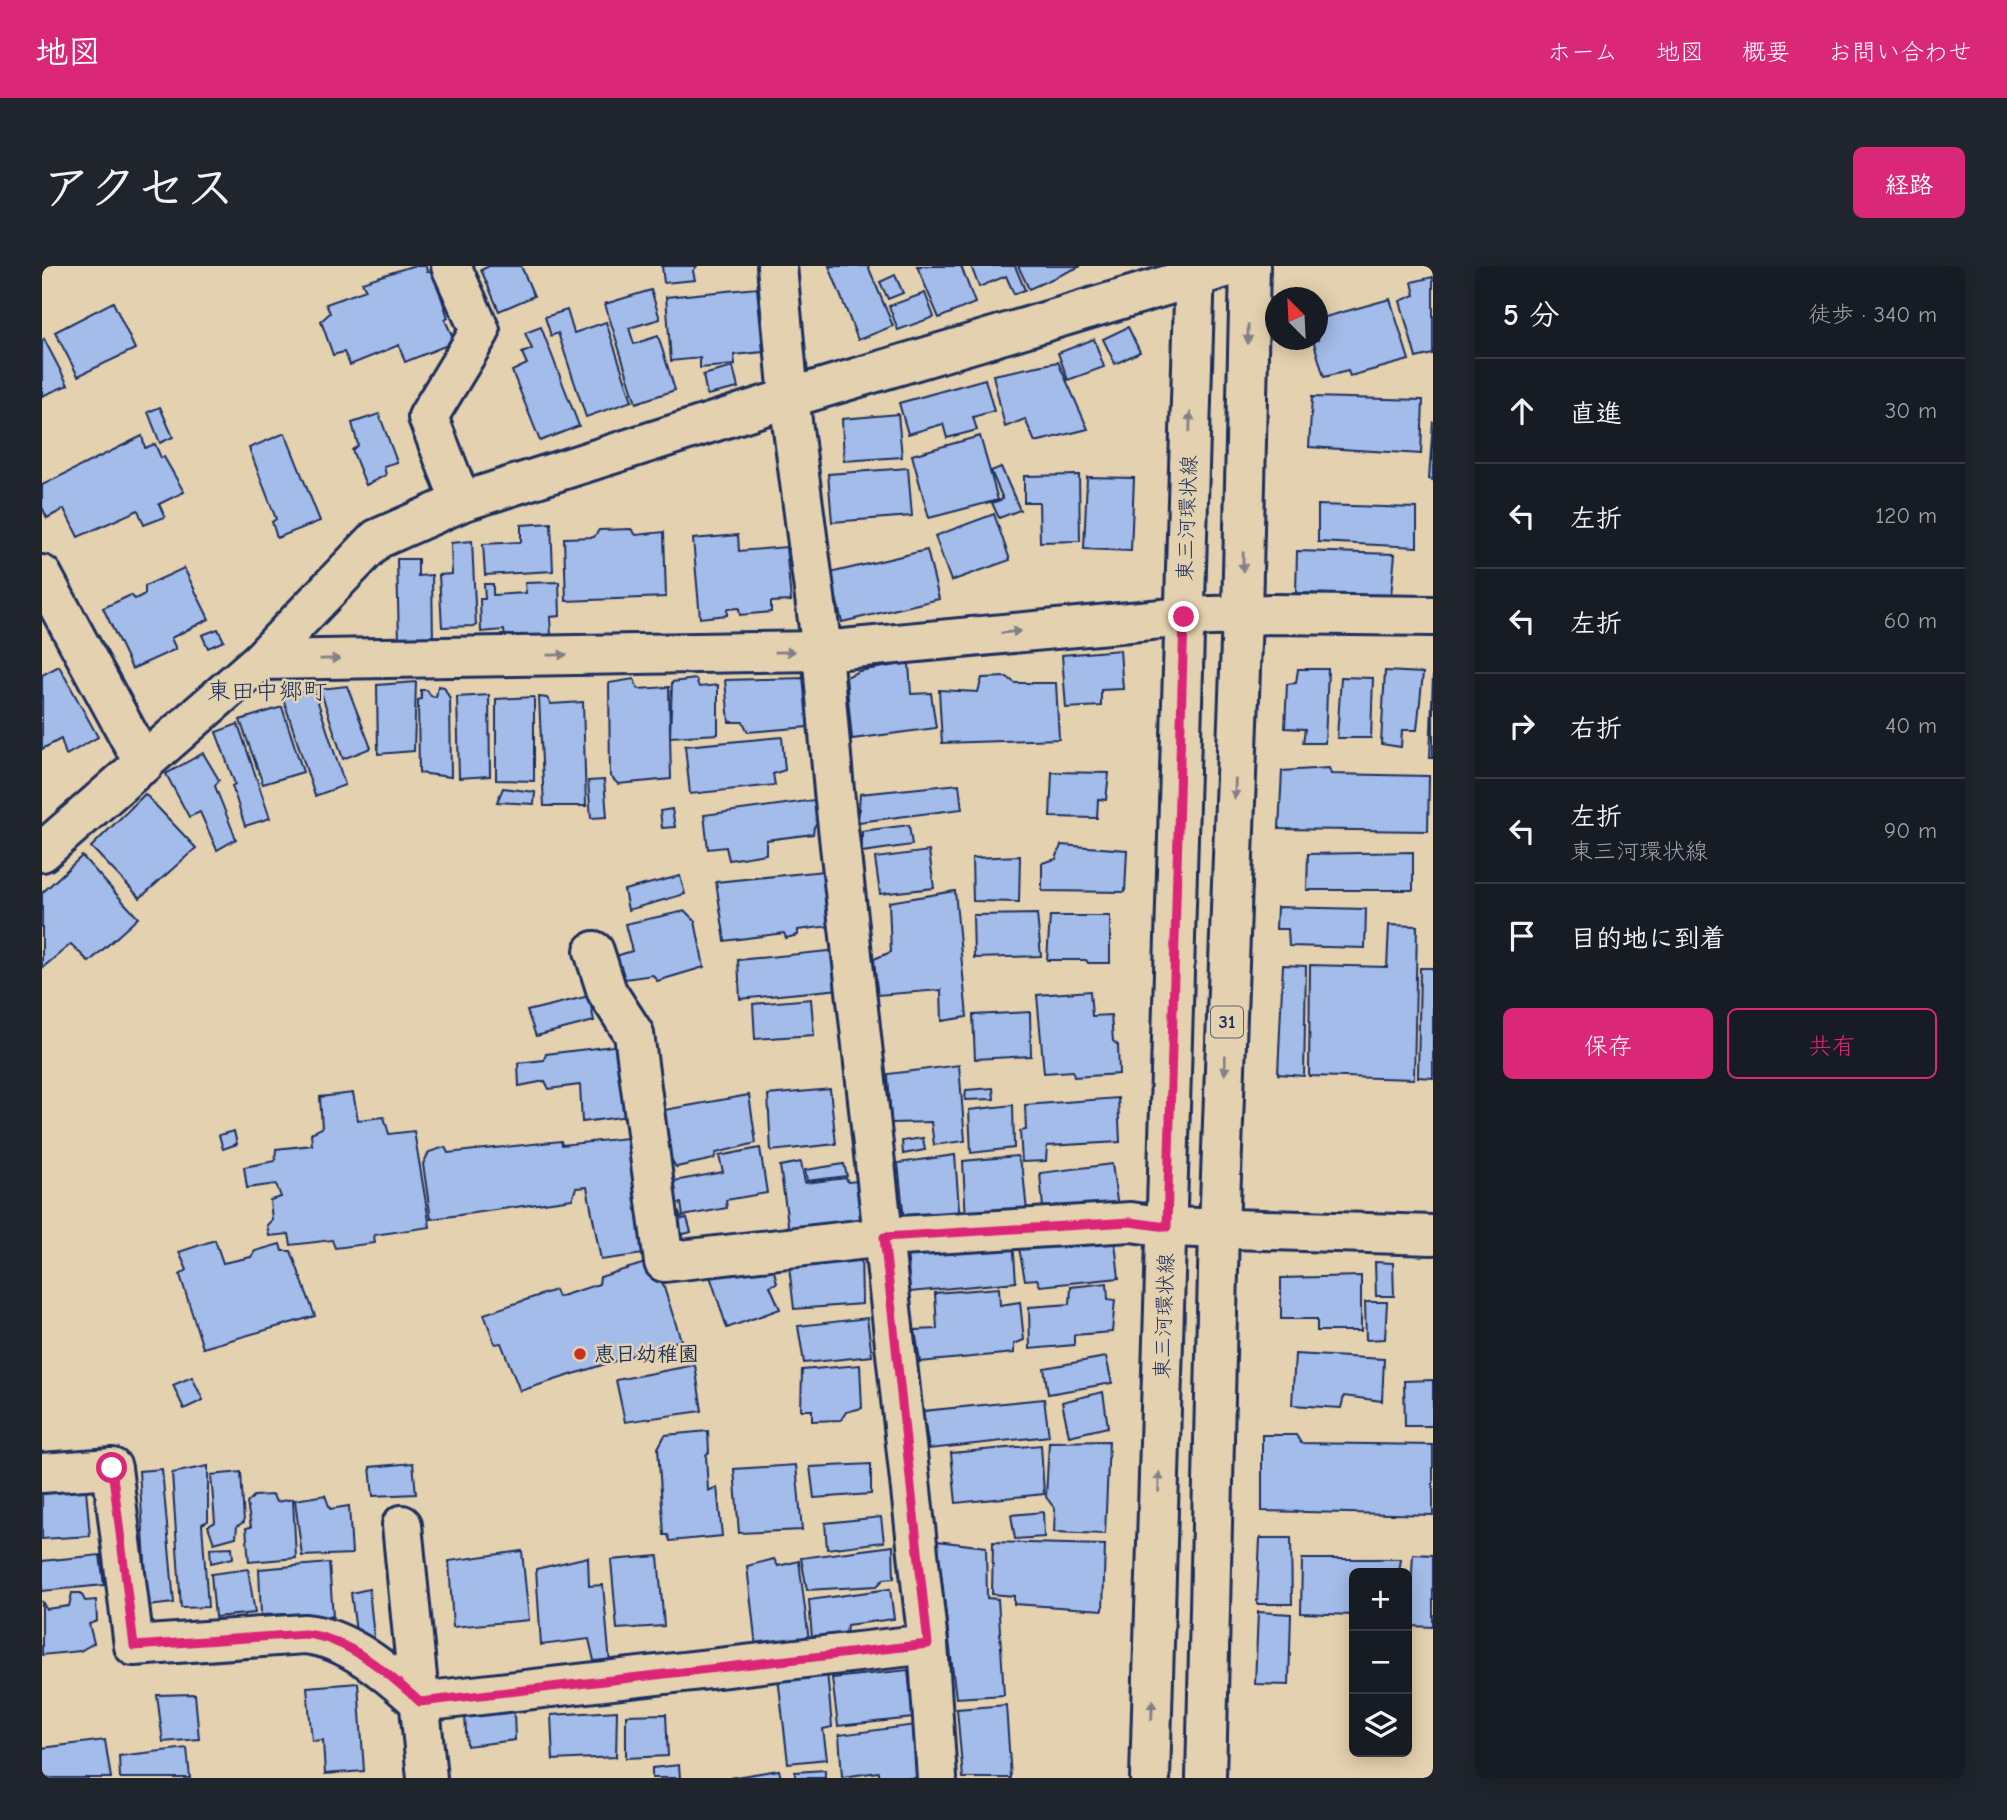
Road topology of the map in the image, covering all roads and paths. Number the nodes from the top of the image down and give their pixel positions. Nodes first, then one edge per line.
1 (451, 266) edge
2 (777, 266) edge
3 (1232, 266) edge
4 (1250, 266) edge
5 (1195, 272) edge
6 (789, 398) junction
7 (460, 502) junction
8 (45, 587) edge
9 (1242, 615) junction
10 (1433, 616) edge
11 (1184, 617) junction
12 (822, 651) junction
13 (261, 660) junction
14 (144, 764) junction
15 (42, 852) edge
16 (594, 951) dead end
17 (1167, 1227) junction
18 (1219, 1228) junction
19 (1433, 1235) edge
20 (884, 1237) junction
21 (42, 1473) edge
22 (402, 1525) dead end
23 (928, 1644) junction
24 (420, 1702) junction
25 (426, 1778) edge
26 (937, 1778) edge
27 (1150, 1778) edge
28 (1206, 1778) edge

1 - 7 street
2 - 6 street
3 - 5 street
4 -> 9 street, 31
5 - 6 street
11 -> 5 street, 東三河環状線
6 - 7 street
6 - 12 street
7 - 13 street
8 - 14 street
9 - 10 street
9 - 11 street
9 -> 18 street, 31
12 -> 11 street
11 - 17 street, 東三河環状線
13 -> 12 street
12 - 20 street
13 - 14 street
14 - 15 street
16 - 20 street
17 - 18 street
17 - 20 street
27 -> 17 street, 東三河環状線
18 - 19 street
18 - 28 street, 31
20 - 23 street
21 - 24 street
22 - 24 street
23 - 24 street
23 - 26 street
24 - 25 street

